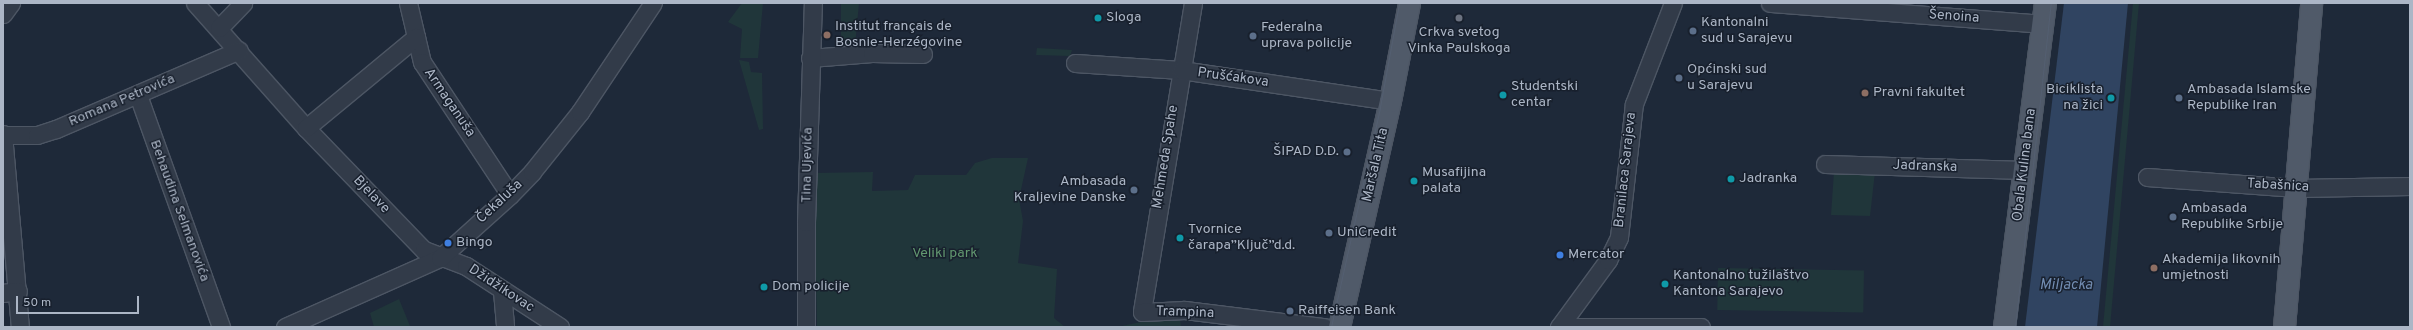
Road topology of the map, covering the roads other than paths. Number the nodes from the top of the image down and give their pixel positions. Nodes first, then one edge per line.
1 (11, 3) edge
2 (195, 3) edge
3 (243, 3) edge
4 (408, 3) edge
5 (653, 3) edge
6 (813, 3) edge
7 (1193, 3) edge
8 (1409, 3) edge
9 (1673, 3) edge
10 (1770, 3) edge
11 (2045, 3) edge
12 (2311, 3) edge
13 (3, 14) edge
14 (2042, 24) junction
15 (219, 28) junction
16 (416, 37) junction
17 (239, 50) junction
18 (923, 54) dead end
19 (810, 58) junction
20 (1075, 63) dead end
21 (1181, 70) junction
22 (138, 95) junction
23 (1390, 101) junction
24 (306, 128) junction
25 (4, 135) edge
26 (1825, 164) dead end
27 (2024, 170) junction
28 (2147, 177) dead end
29 (2410, 186) edge
30 (2297, 188) junction
31 (510, 195) junction
32 (440, 258) junction
33 (502, 291) junction
34 (10, 292) edge
35 (1142, 312) joint
36 (20, 327) edge
37 (221, 327) edge
38 (285, 327) edge
39 (505, 327) edge
40 (560, 327) edge
41 (806, 327) edge
42 (1324, 327) edge
43 (1339, 327) edge
44 (1559, 327) edge
45 (1701, 327) edge
46 (2004, 327) edge
47 (2284, 327) edge

1 - 13 street
2 - 15 street, Bjelave
3 - 15 street
4 - 16 street, Armaganuša
5 - 31 street, Čekaluša
6 - 19 street, Tina Ujevića
7 - 21 street, Mehmeda Spahe
8 - 23 main road, Maršala Tita
9 - 44 street, Branilaca Sarajeva
10 - 14 street, Šenoina
11 - 14 main road, Obala Kulina bana
12 - 30 main road
14 - 27 main road, Obala Kulina bana
15 - 17 street, Bjelave
16 - 24 street
16 - 31 street, Armaganuša
17 - 22 street, Romana Petrovića
17 - 24 street, Bjelave
18 - 19 street
19 - 41 street, Tina Ujevića
20 - 21 street, Prušćakova
21 - 23 street, Prušćakova
21 - 35 street, Mehmeda Spahe
22 - 25 street, Romana Petrovića
22 - 37 street, Behaudina Selmanovića
23 - 43 main road, Maršala Tita
24 - 32 street, Bjelave
25 - 34 street
26 - 27 street, Jadranska
27 - 46 main road, Obala Kulina bana
28 - 30 street, Tabašnica
29 - 30 street, Tabašnica
30 - 47 main road
31 - 32 street, Čekaluša
32 - 33 street, Džidžikovac
32 - 38 street, Čekaluša
33 - 39 street
33 - 40 street, Džidžikovac
34 - 36 street
35 - 42 street, Trampina
44 - 45 street

